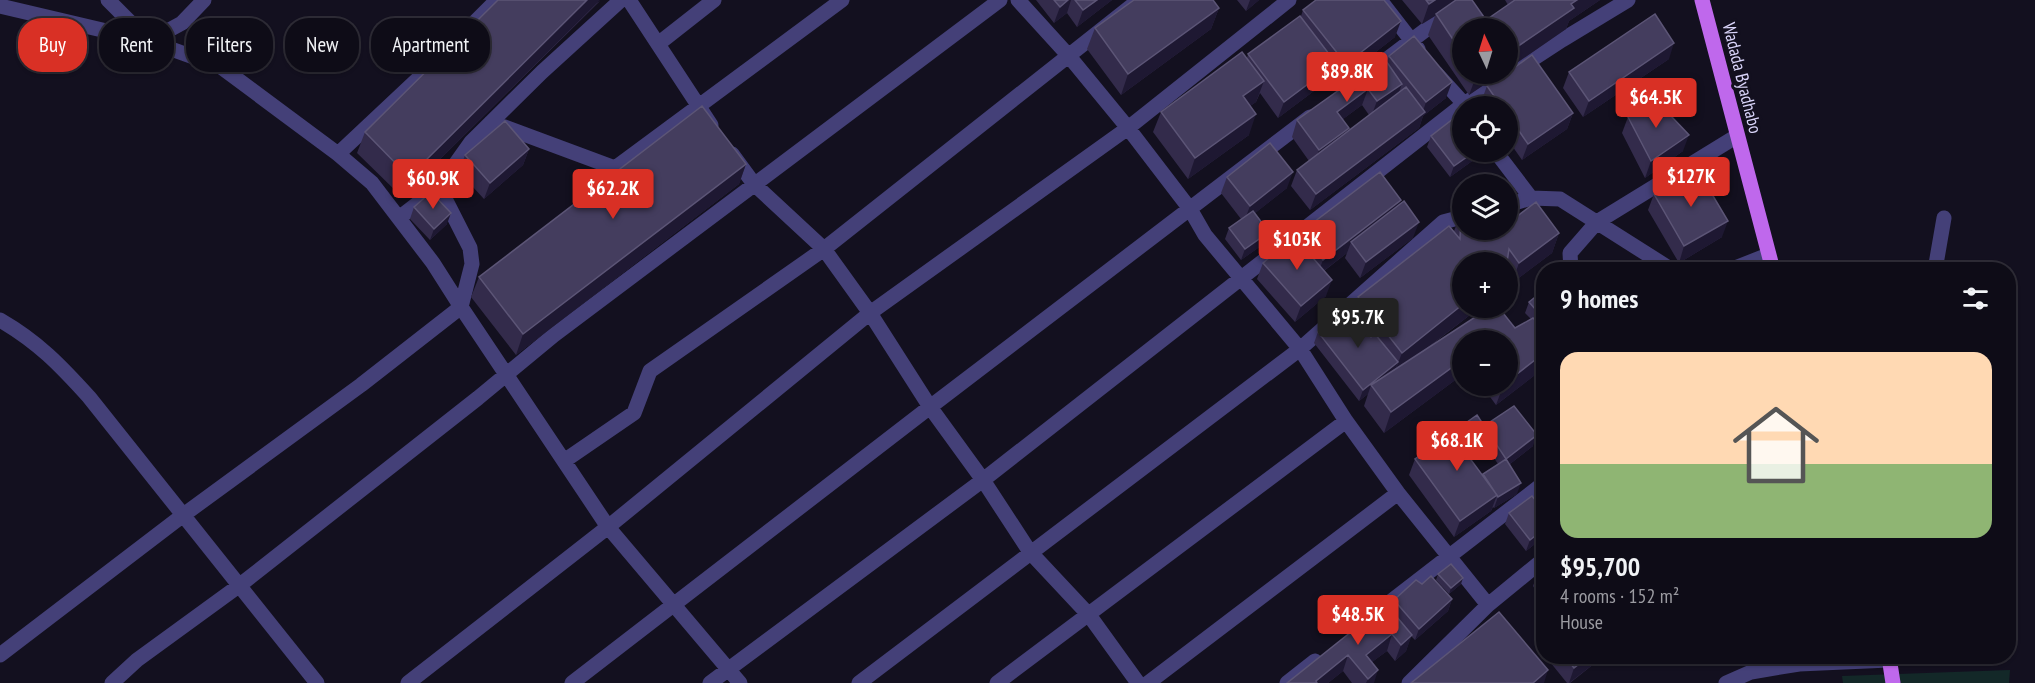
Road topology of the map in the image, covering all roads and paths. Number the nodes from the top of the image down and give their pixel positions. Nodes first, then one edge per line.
1 (108, 0) edge
2 (204, 0) edge
3 (497, 0) edge
4 (621, 0) edge
5 (629, 0) edge
6 (714, 0) edge
7 (842, 0) edge
8 (1000, 0) edge
9 (1018, 0) edge
10 (1139, 0) edge
11 (1289, 0) edge
12 (1380, 0) edge
13 (1465, 0) edge
14 (1628, 0) edge
15 (1702, 0) edge
16 (0, 6) edge
17 (126, 18) edge
18 (174, 27) edge
19 (99, 29) edge
20 (1412, 41) junction
21 (658, 44) junction
22 (174, 50) edge
23 (1068, 55) junction
24 (1356, 83) edge
25 (1457, 96) edge
26 (1478, 96) edge
27 (698, 108) junction
28 (1319, 111) edge
29 (1452, 115) edge
30 (491, 122) junction
31 (1128, 128) junction
32 (1737, 136) junction
33 (338, 154) junction
34 (1504, 162) edge
35 (754, 184) junction
36 (440, 187) junction
37 (1531, 198) junction
38 (1518, 202) edge
39 (1190, 209) junction
40 (399, 218) junction
41 (1944, 218) dead end
42 (1452, 220) edge
43 (1597, 222) junction
44 (824, 249) junction
45 (1768, 255) junction
46 (1571, 262) edge
47 (1660, 262) edge
48 (1750, 262) edge
49 (1770, 262) edge
50 (1936, 262) edge
51 (1240, 279) junction
52 (460, 307) junction
53 (870, 313) junction
54 (0, 320) edge
55 (1300, 349) junction
56 (506, 375) junction
57 (930, 407) junction
58 (1346, 421) junction
59 (564, 461) junction
60 (983, 480) junction
61 (1536, 489) edge
62 (1398, 493) junction
63 (182, 516) junction
64 (608, 527) junction
65 (1030, 552) junction
66 (1449, 556) junction
67 (1536, 566) edge
68 (240, 585) junction
69 (674, 604) junction
70 (1488, 605) junction
71 (1089, 615) junction
72 (1359, 627) edge
73 (0, 655) edge
74 (1323, 655) edge
75 (1799, 664) edge
76 (1890, 664) edge
77 (729, 669) junction
78 (112, 683) edge
79 (317, 683) edge
80 (408, 683) edge
81 (572, 683) edge
82 (710, 683) edge
83 (740, 683) edge
84 (859, 683) edge
85 (997, 683) edge
86 (1138, 683) edge
87 (1148, 683) edge
88 (1287, 683) edge
89 (1409, 683) edge
90 (1726, 683) edge
91 (1893, 683) edge

1 - 17 street
2 - 18 street
3 - 33 street
4 - 30 street
5 - 21 street
6 - 21 street
7 - 27 street
8 - 35 street
9 - 23 street
10 - 23 street
11 - 31 street
12 - 20 street
13 - 20 street
14 - 26 street
15 - 32 main road, Wadada Byadhabo
16 - 19 street
20 - 24 street
20 - 25 street
21 - 27 street
22 - 33 street
23 - 31 street
23 - 44 street
27 - 30 street
27 - 35 street
28 - 39 street
29 - 51 street
30 - 36 street
31 - 39 street
31 - 53 street
32 - 43 street
32 - 45 main road, Wadada Byadhabo
33 - 40 street
34 - 37 street
35 - 44 street
35 - 56 street
36 - 40 street
36 - 52 street
37 - 38 street
37 - 43 street
39 - 51 street
39 - 57 street
40 - 52 street
41 - 50 street
42 - 55 street
43 - 46 street
43 - 47 street
44 - 53 street
44 - 59 street
45 - 48 street
45 - 49 main road, Wadada Byadhabo
51 - 55 street
51 - 60 street
52 - 56 street
52 - 63 street
53 - 57 street
53 - 64 street
54 - 63 street
55 - 58 street
55 - 65 street
56 - 59 street
56 - 68 street
57 - 60 street
57 - 69 street
58 - 62 street
58 - 71 street
59 - 64 street
60 - 65 street
60 - 77 street
61 - 66 street
62 - 66 street
62 - 87 street
63 - 68 street
63 - 73 street
64 - 69 street
64 - 80 street
65 - 71 street
65 - 84 street
66 - 70 street
66 - 72 street
67 - 70 street
68 - 78 street
68 - 79 street
69 - 77 street
69 - 81 street
70 - 89 street
71 - 85 street
71 - 86 street
74 - 88 street
75 - 90 street
76 - 91 main road
77 - 82 street
77 - 83 street

